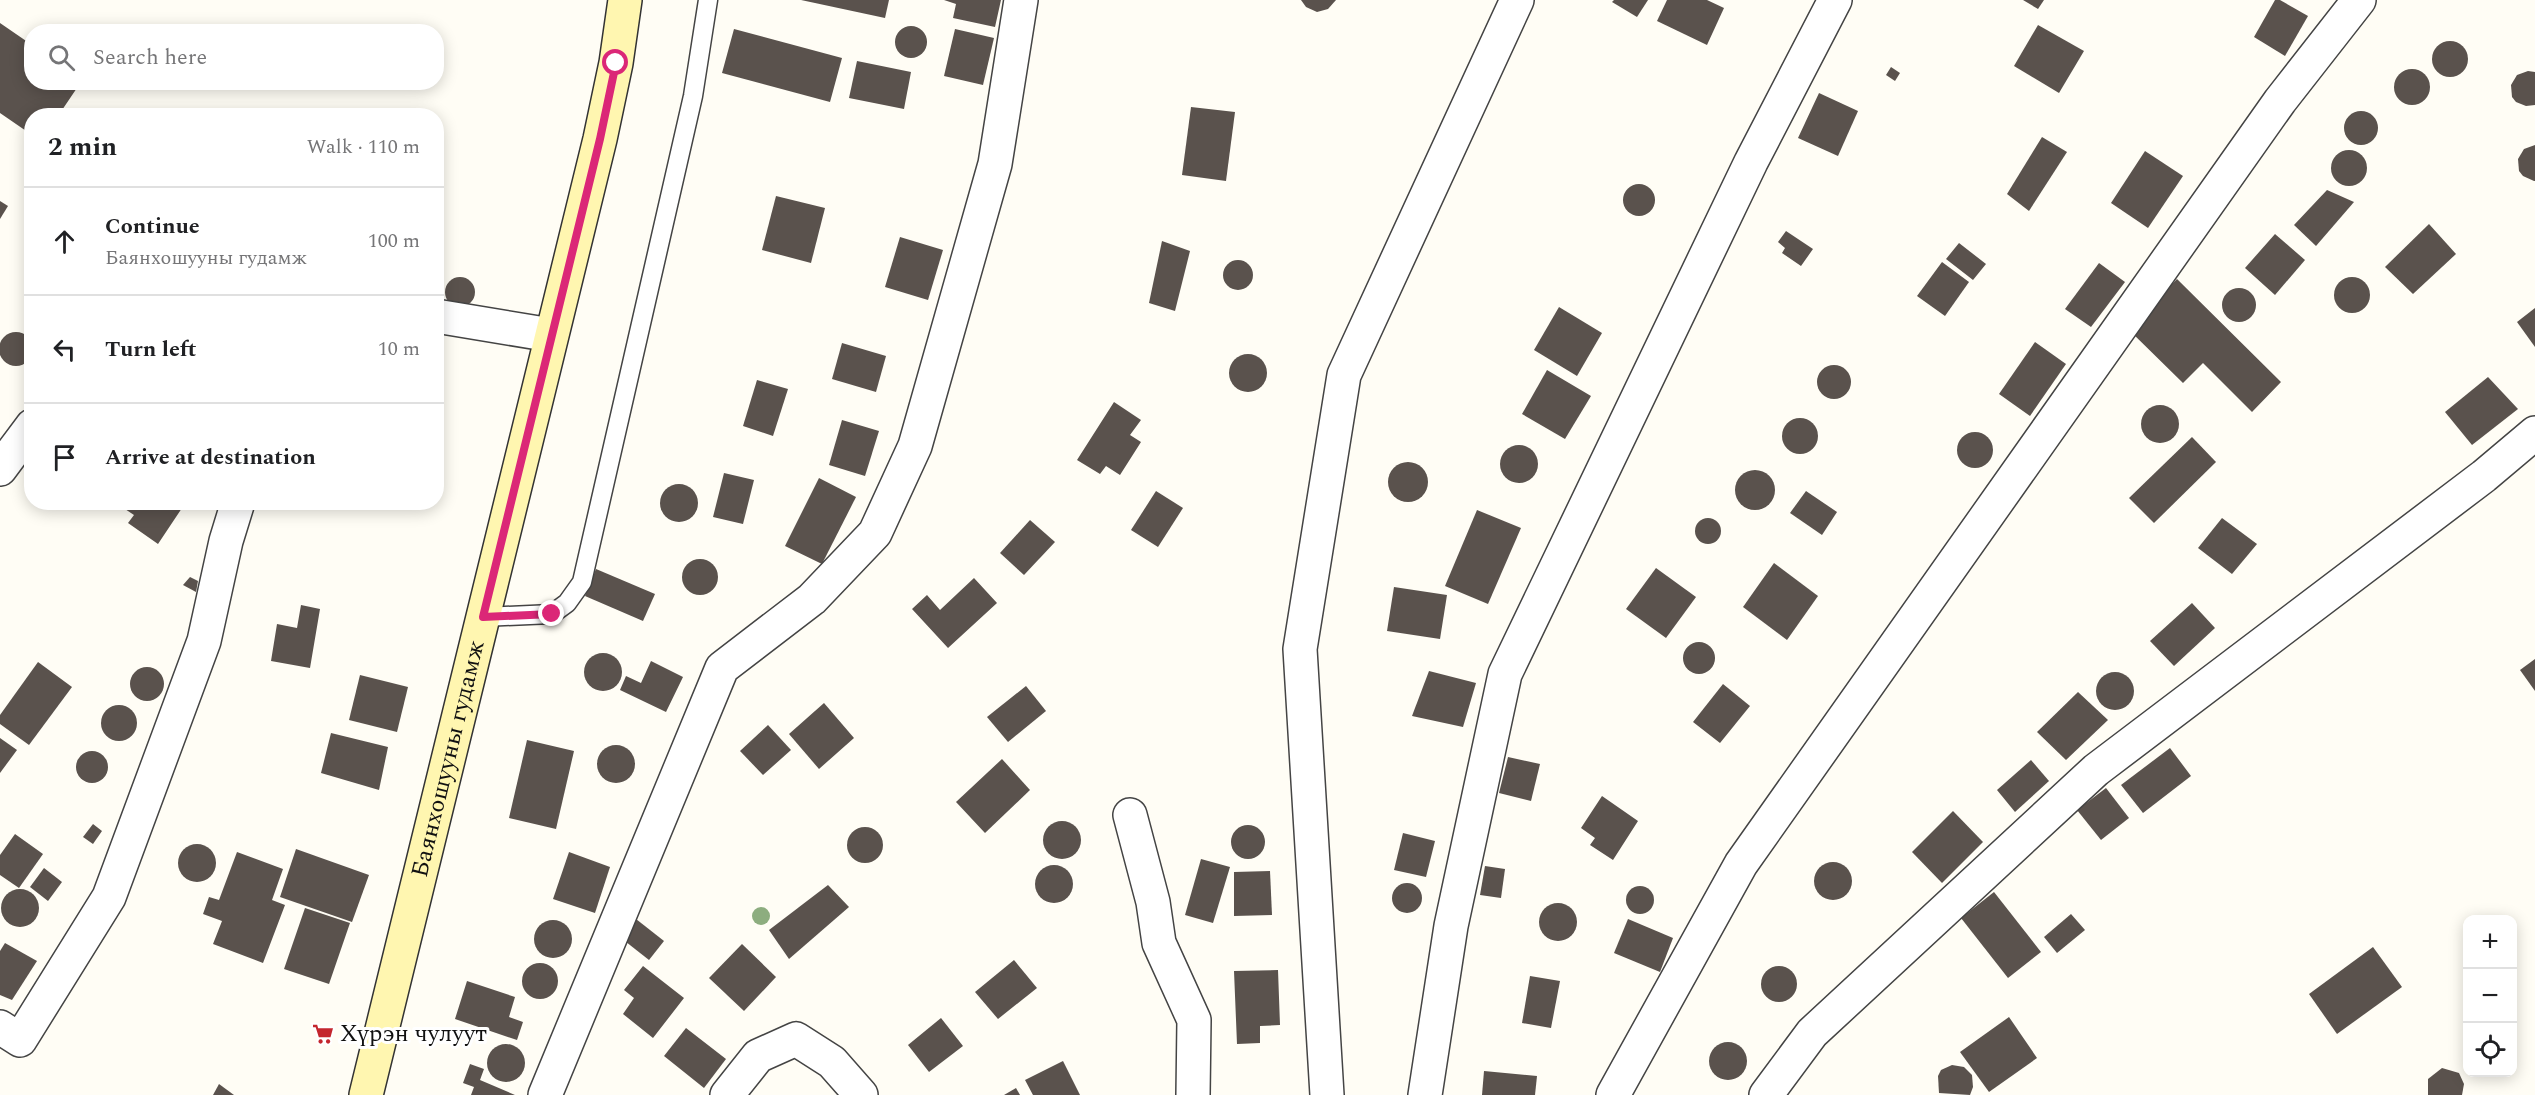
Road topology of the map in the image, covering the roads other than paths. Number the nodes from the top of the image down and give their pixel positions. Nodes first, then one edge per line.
1 (625, 0) edge
2 (708, 0) edge
3 (1021, 0) edge
4 (1517, 0) edge
5 (1835, 0) edge
6 (2359, 0) edge
7 (444, 317) edge
8 (551, 335) junction
9 (2535, 433) edge
10 (24, 437) edge
11 (0, 469) edge
12 (236, 510) edge
13 (483, 617) junction
14 (1130, 814) dead end
15 (0, 1027) edge
16 (366, 1095) edge
17 (545, 1095) edge
18 (728, 1095) edge
19 (861, 1095) edge
20 (1192, 1095) edge
21 (1327, 1095) edge
22 (1425, 1095) edge
23 (1613, 1095) edge
24 (1766, 1095) edge

1 - 8 main road, Баянхошууны гудамж
2 - 13 lane
3 - 17 street
4 - 21 street
5 - 22 street
6 - 23 street
7 - 8 street
8 - 13 main road, Баянхошууны гудамж
9 - 24 street
10 - 11 street
12 - 15 street
13 - 16 main road, Баянхошууны гудамж
14 - 20 street
18 - 19 street

